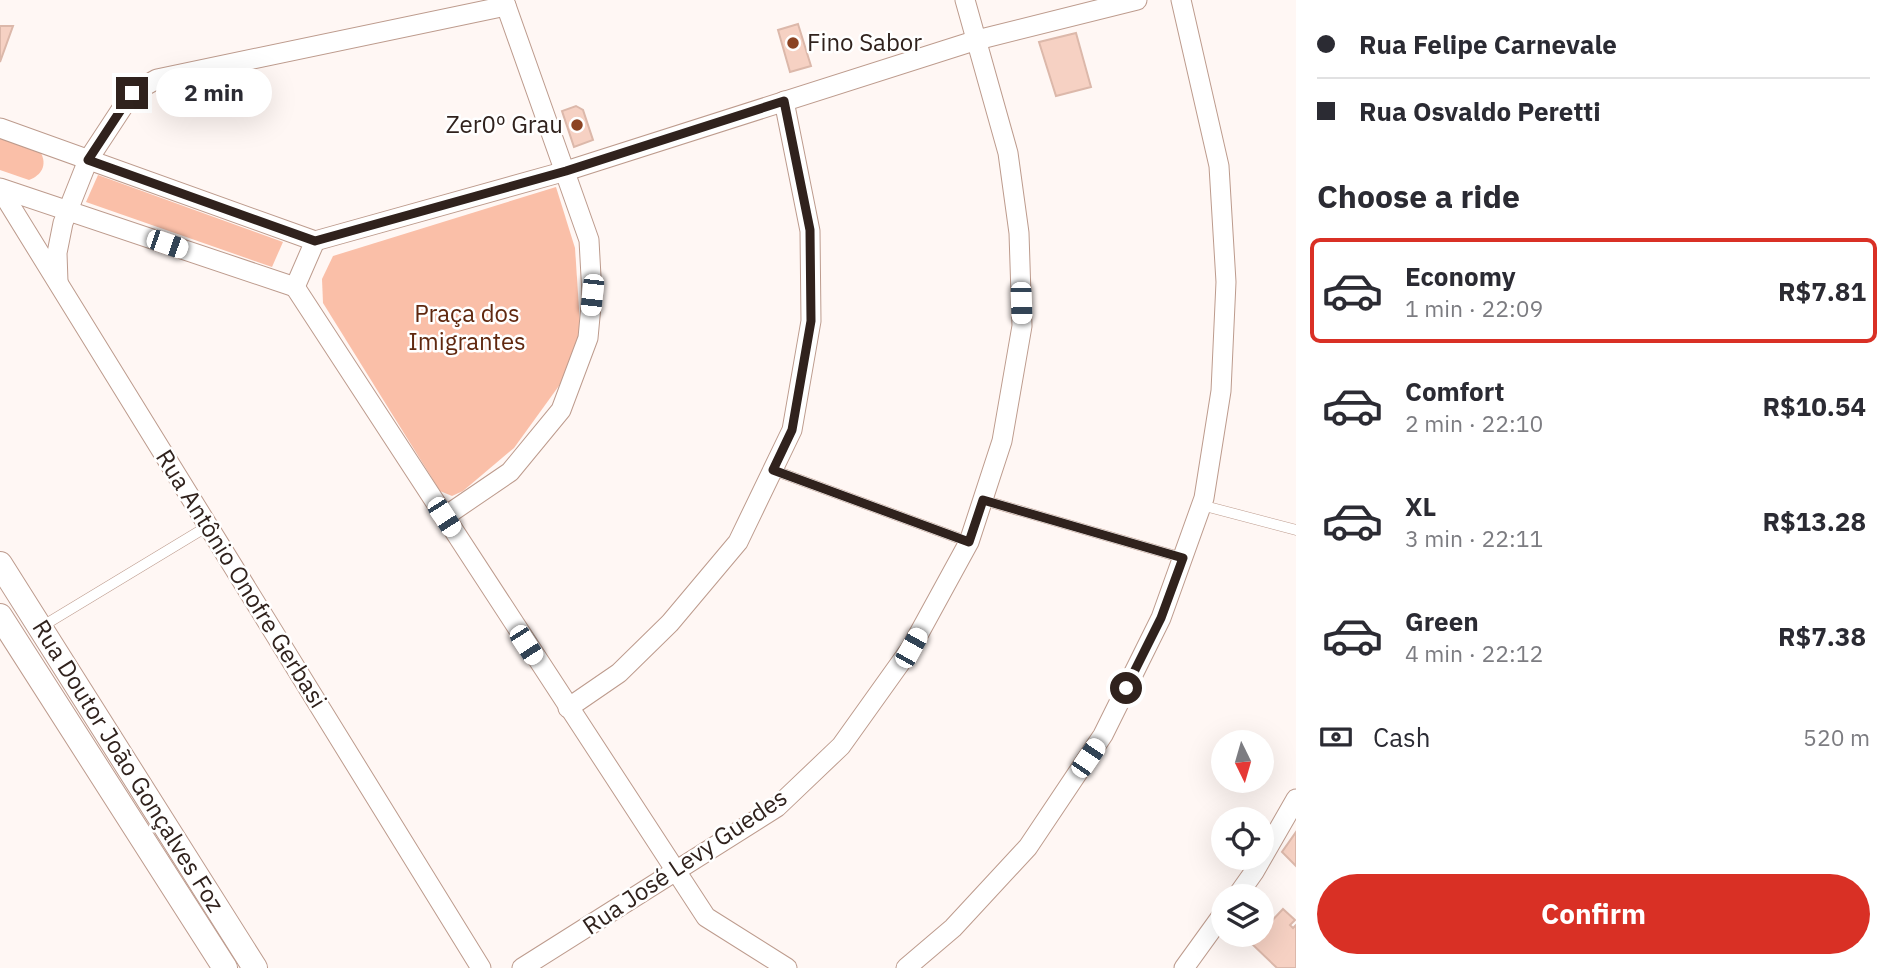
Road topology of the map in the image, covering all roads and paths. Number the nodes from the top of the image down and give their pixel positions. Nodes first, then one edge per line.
1 (965, 0) edge
2 (1137, 0) edge
3 (1181, 0) edge
4 (505, 3) edge
5 (977, 40) junction
6 (784, 101) junction
7 (0, 128) edge
8 (88, 160) junction
9 (566, 171) junction
10 (0, 189) edge
11 (68, 211) junction
12 (315, 241) junction
13 (58, 283) junction
14 (295, 287) junction
15 (773, 470) junction
16 (983, 500) junction
17 (1201, 505) junction
18 (444, 517) junction
19 (208, 526) junction
20 (1296, 530) edge
21 (969, 542) junction
22 (1183, 558) junction
23 (0, 564) edge
24 (0, 616) edge
25 (40, 627) junction
26 (568, 708) junction
27 (1296, 799) edge
28 (675, 874) junction
29 (1246, 884) edge
30 (1211, 931) edge
31 (225, 968) edge
32 (255, 968) edge
33 (481, 968) edge
34 (522, 968) edge
35 (787, 968) edge
36 (906, 968) edge
37 (1184, 968) edge

1 - 5 street, Rua José Levy Guedes
2 - 5 street
3 - 17 street
4 - 8 street
4 - 9 street
5 - 6 street
5 - 16 street, Rua José Levy Guedes
6 - 9 street
6 - 15 street
7 - 8 street
8 - 11 street
8 - 12 street
9 - 12 street
9 - 18 street
10 - 11 street
10 - 13 street, Rua Antônio Onofre Gerbasi
11 - 13 street
11 - 14 street
12 - 14 street
13 - 19 street, Rua Antônio Onofre Gerbasi
14 - 18 street
15 - 21 lane
15 - 26 street
16 - 21 street, Rua José Levy Guedes
16 - 22 lane
17 - 20 lane
17 - 22 street
18 - 26 street
19 - 25 lane
19 - 33 street, Rua Antônio Onofre Gerbasi
21 - 28 street, Rua José Levy Guedes
22 - 36 street
23 - 25 street, Rua Doutor João Gonçalves Foz
24 - 31 street, Rua Doutor João Gonçalves Foz
25 - 32 street, Rua Doutor João Gonçalves Foz
26 - 28 street
27 - 29 street
28 - 34 street, Rua José Levy Guedes
28 - 35 street
30 - 37 street

